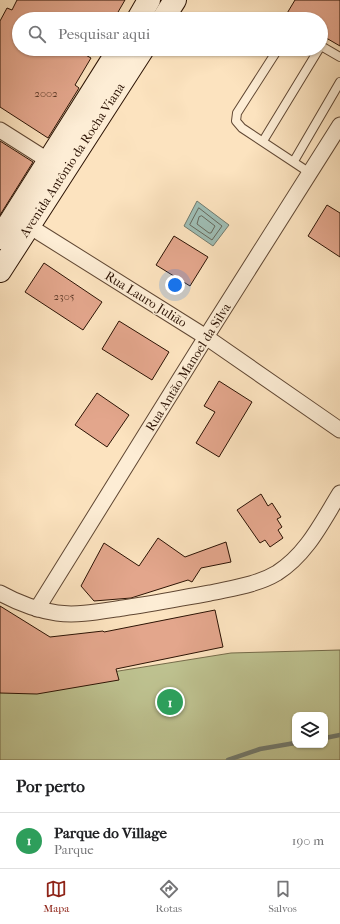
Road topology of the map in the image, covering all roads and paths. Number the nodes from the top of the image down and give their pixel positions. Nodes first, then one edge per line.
1 (149, 0) edge
2 (175, 0) edge
3 (142, 12) edge
4 (167, 12) edge
5 (328, 50) edge
6 (115, 56) edge
7 (138, 56) edge
8 (274, 56) edge
9 (315, 56) edge
10 (340, 57) edge
11 (340, 82) edge
12 (340, 125) edge
13 (0, 130) edge
14 (263, 141) junction
15 (49, 161) junction
16 (294, 161) junction
17 (310, 173) junction
18 (29, 226) junction
19 (0, 238) edge
20 (0, 271) edge
21 (206, 337) junction
22 (340, 430) edge
23 (340, 493) edge
24 (0, 593) edge
25 (37, 609) junction

1 - 3 main road
2 - 4 main road
5 - 10 lane
6 - 15 main road, Avenida Antônio da Rocha Viana
7 - 18 main road, Avenida Antônio da Rocha Viana
8 - 14 lane
9 - 14 lane
11 - 16 lane
12 - 17 street, Rua Antão Manoel da Silva
13 - 15 street
14 - 16 lane
15 - 19 main road, Avenida Antônio da Rocha Viana
16 - 17 lane
17 - 21 street, Rua Antão Manoel da Silva
18 - 20 main road, Avenida Antônio da Rocha Viana
18 - 21 street, Rua Lauro Julião
21 - 22 street, Rua Lauro Julião
21 - 25 street, Rua Antão Manoel da Silva
23 - 25 street
24 - 25 street

